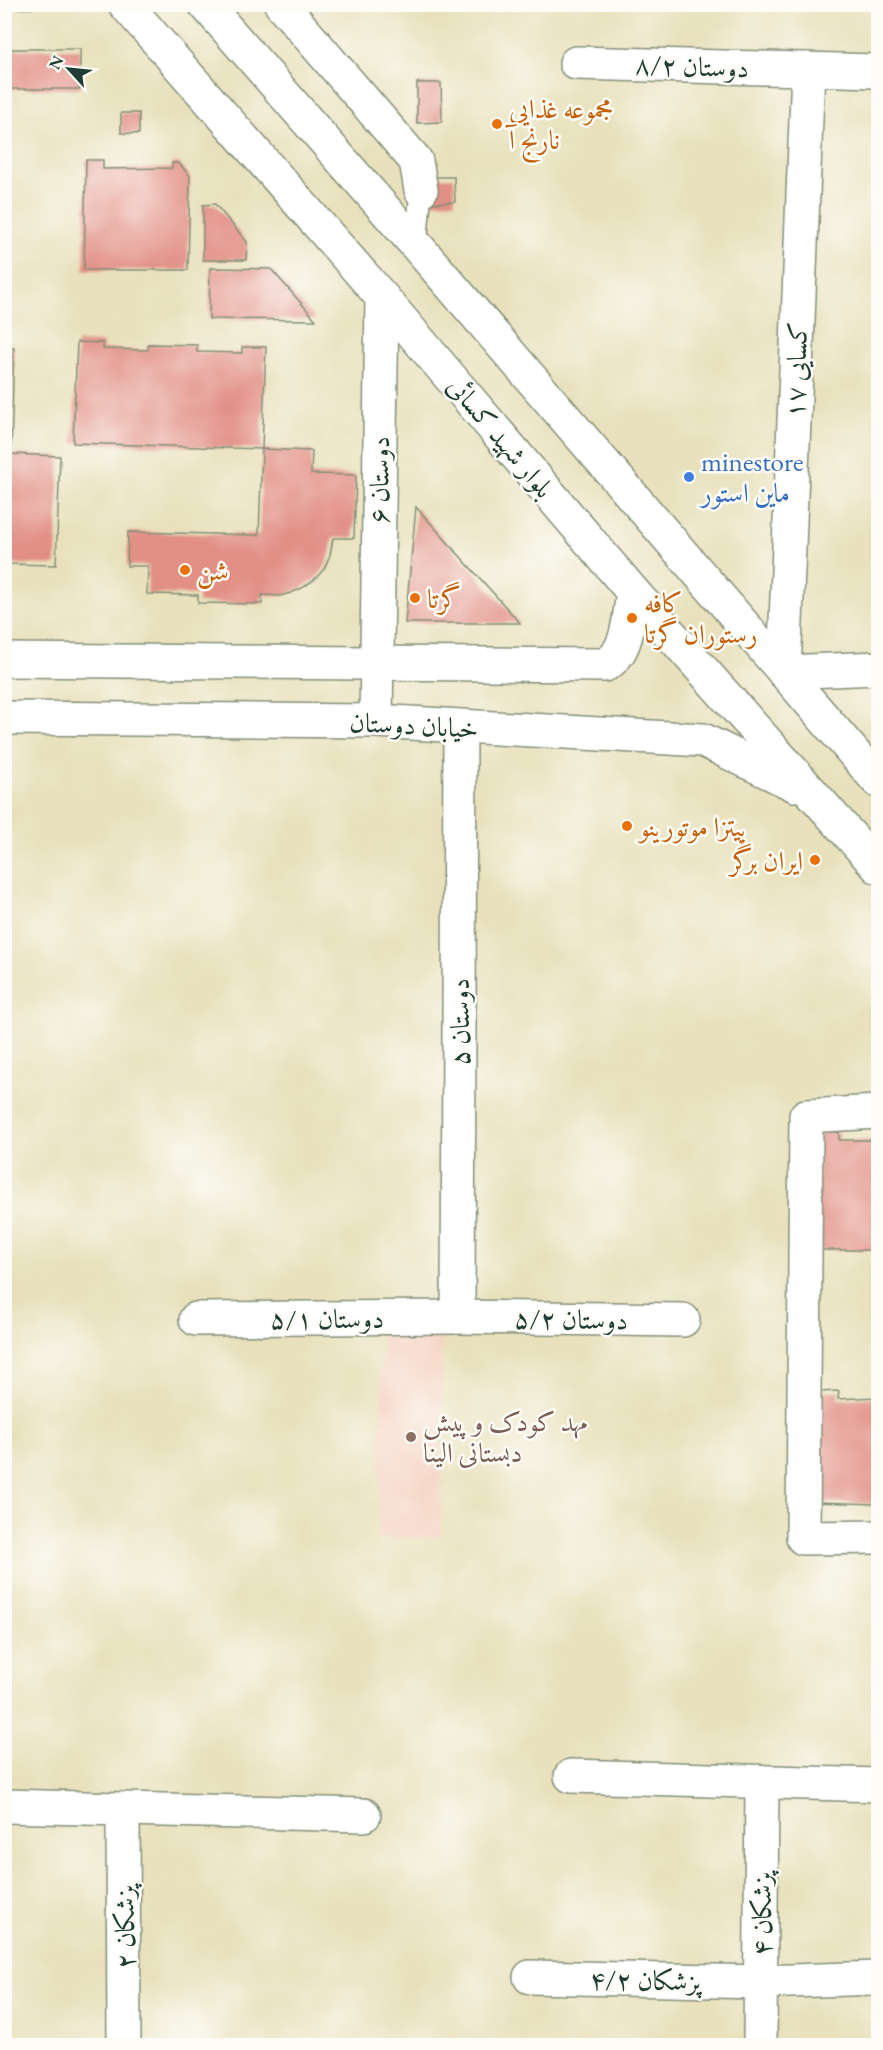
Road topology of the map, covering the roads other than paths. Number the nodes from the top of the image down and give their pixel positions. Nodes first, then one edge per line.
1 (125, 4) edge
2 (205, 4) edge
3 (281, 4) edge
4 (576, 63) dead end
5 (808, 69) junction
6 (879, 70) edge
7 (421, 190) joint
8 (416, 245) junction
9 (382, 297) junction
10 (633, 592) junction
11 (4, 660) edge
12 (377, 662) junction
13 (879, 668) edge
14 (784, 672) junction
15 (4, 718) edge
16 (376, 722) junction
17 (460, 728) junction
18 (879, 781) edge
19 (811, 793) junction
20 (879, 867) edge
21 (879, 1112) edge
22 (458, 1317) junction
23 (196, 1319) dead end
24 (683, 1320) dead end
25 (879, 1537) edge
26 (571, 1776) dead end
27 (762, 1782) junction
28 (879, 1785) edge
29 (4, 1806) edge
30 (123, 1809) junction
31 (364, 1815) dead end
32 (530, 1977) dead end
33 (879, 1978) edge
34 (761, 1982) junction
35 (124, 2046) edge
36 (760, 2046) edge

1 - 9 street, بلوار شهید کسائی
2 - 8 street
3 - 7 street
4 - 5 street, ۸/۲ دوستان
5 - 6 street, ۸/۲ دوستان
5 - 14 street, ۱۷ کسایی
7 - 8 lane
8 - 14 street
9 - 10 street, بلوار شهید کسائی
9 - 12 street, ۶ دوستان
10 - 12 street
10 - 19 street, بلوار شهید کسائی
11 - 12 street
12 - 16 street, ۶ دوستان
13 - 14 street
14 - 18 street
15 - 16 street, خیابان دوستان
16 - 17 street, خیابان دوستان
17 - 19 street, خیابان دوستان
17 - 22 street, ۵ دوستان
19 - 20 street, بلوار شهید کسائی
21 - 25 street
22 - 23 street, ۵/۱ دوستان
22 - 24 street, ۵/۲ دوستان
26 - 27 street
27 - 28 street
27 - 34 street, ۴ پزشکان
29 - 30 street
30 - 31 street
30 - 35 street, ۲ پزشکان
32 - 34 street, ۴/۲ پزشکان
33 - 34 street, ۴/۲ پزشکان
34 - 36 street, ۴ پزشکان

